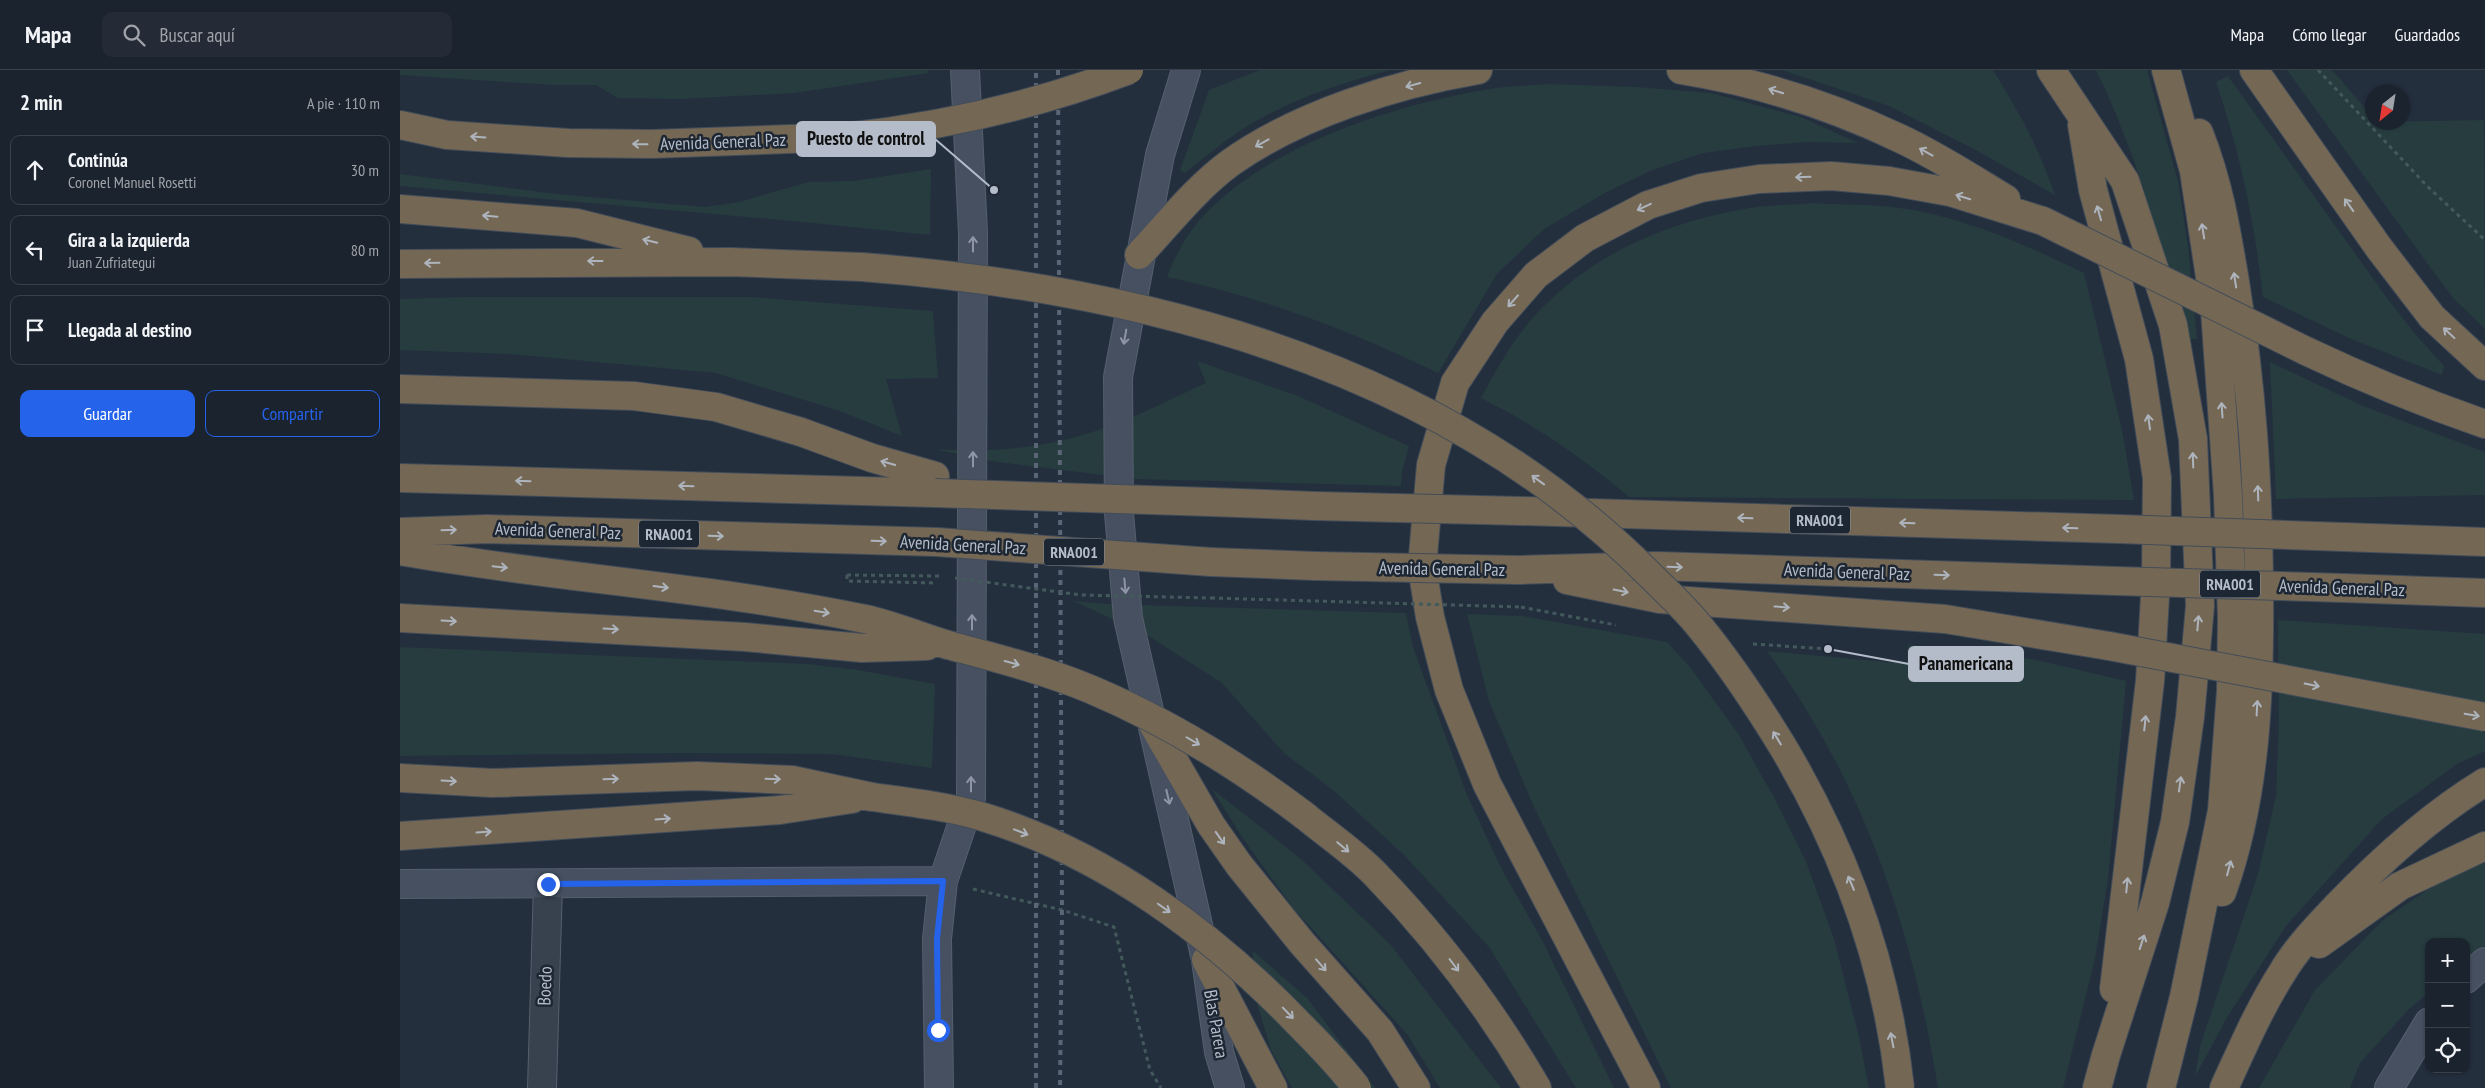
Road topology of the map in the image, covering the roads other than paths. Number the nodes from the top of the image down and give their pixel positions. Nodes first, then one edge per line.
1 (965, 70) edge
2 (1129, 70) edge
3 (1478, 70) edge
4 (1680, 70) edge
5 (2051, 70) edge
6 (2166, 70) edge
7 (2174, 70) edge
8 (2254, 70) edge
9 (1181, 74) edge
10 (2081, 117) junction
11 (400, 125) edge
12 (448, 135) junction
13 (400, 136) edge
14 (400, 209) edge
15 (2043, 221) junction
16 (1140, 255) junction
17 (731, 262) junction
18 (400, 264) edge
19 (2485, 366) edge
20 (400, 389) edge
21 (2485, 424) edge
22 (400, 478) edge
23 (935, 485) junction
24 (400, 532) edge
25 (2485, 542) edge
26 (400, 551) edge
27 (1520, 570) junction
28 (2485, 593) edge
29 (400, 618) edge
30 (948, 645) junction
31 (2485, 717) edge
32 (1151, 721) junction
33 (400, 778) edge
34 (2485, 782) edge
35 (870, 797) junction
36 (400, 836) edge
37 (2485, 846) edge
38 (943, 881) junction
39 (400, 884) edge
40 (548, 884) junction
41 (1206, 960) junction
42 (2282, 972) junction
43 (2184, 997) junction
44 (2425, 1028) edge
45 (2106, 1055) junction
46 (542, 1088) edge
47 (939, 1088) edge
48 (1230, 1088) edge
49 (1273, 1088) edge
50 (1357, 1088) edge
51 (1416, 1088) edge
52 (1537, 1088) edge
53 (1646, 1088) edge
54 (1900, 1088) edge
55 (2097, 1088) edge
56 (2161, 1088) edge
57 (2224, 1088) edge
58 (2389, 1088) edge

38 -> 1 street
2 -> 12 highway, Avenida General Paz, bridge
3 -> 16 highway
15 -> 4 highway
5 - 10 highway
43 -> 6 highway
43 -> 7 highway
19 -> 8 highway
9 - 16 street, Blas Parera
45 -> 10 highway
45 -> 10 highway
11 - 12 highway, Avenida General Paz
12 - 13 highway
17 -> 14 highway
15 - 21 highway, bridge
15 -> 53 highway
16 -> 32 street, Blas Parera
17 -> 18 highway
54 -> 17 highway, bridge
23 -> 20 highway
23 -> 22 highway
25 -> 23 highway, RNA001, bridge
24 -> 27 highway, Avenida General Paz / RNA001, bridge
26 -> 30 highway
27 -> 28 highway, Avenida General Paz / RNA001, bridge
27 -> 31 highway, bridge
29 -> 30 highway
30 -> 52 highway, bridge
32 -> 41 street, Blas Parera
32 -> 51 highway
33 -> 35 highway
34 - 42 highway
36 -> 35 highway
35 -> 50 highway, bridge
37 - 42 highway
38 - 40 street
38 - 47 street
39 - 40 street
40 - 46 street, Boedo
41 - 48 street, Blas Parera
41 - 49 highway
42 - 57 highway
43 - 56 highway
44 - 58 street
45 - 55 highway

